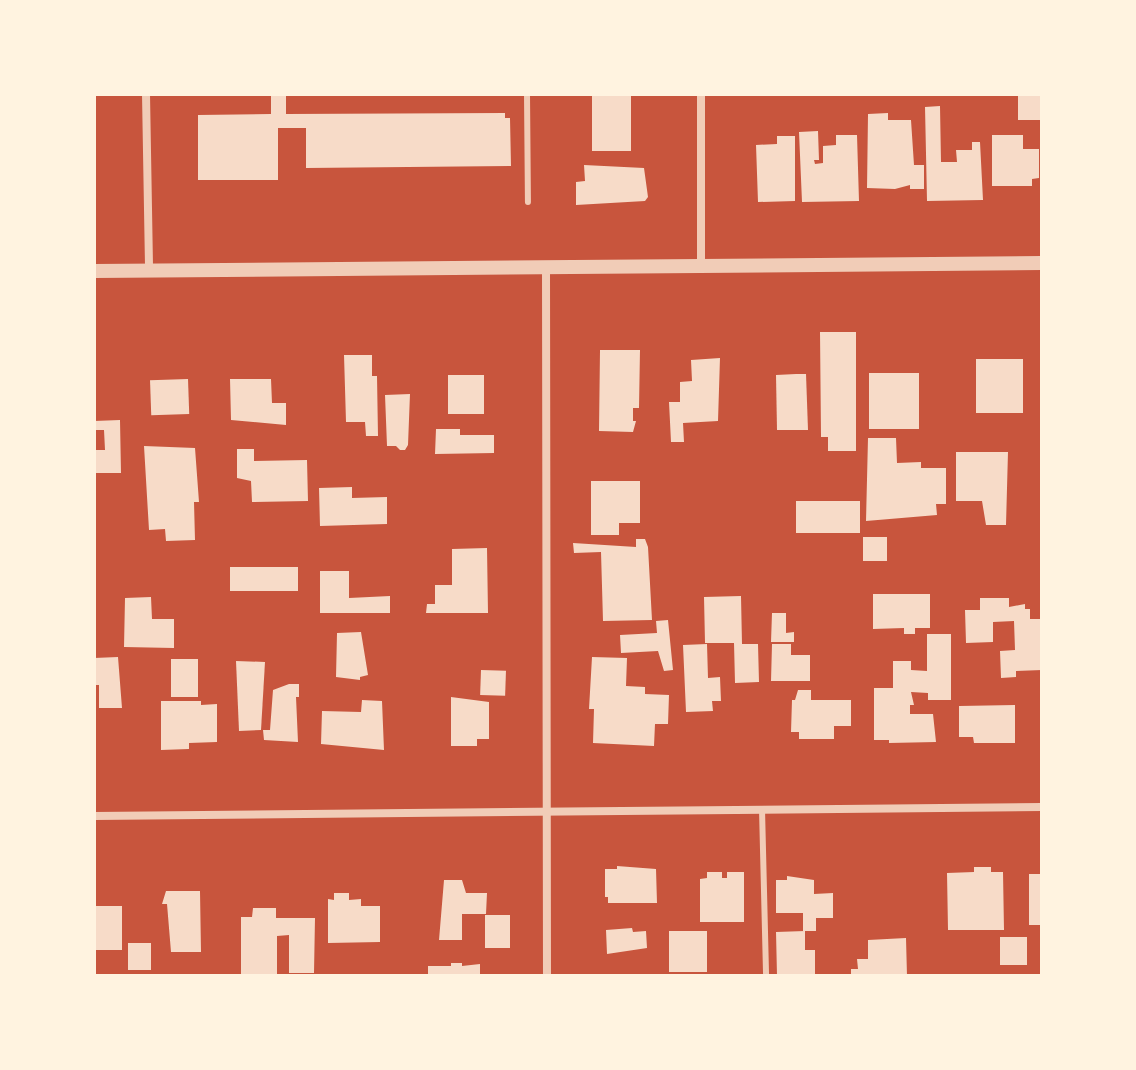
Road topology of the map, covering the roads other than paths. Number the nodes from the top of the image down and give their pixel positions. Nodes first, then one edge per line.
1 (146, 94) edge
2 (527, 94) edge
3 (701, 94) edge
4 (528, 202) dead end
5 (1042, 263) edge
6 (546, 266) junction
7 (701, 266) junction
8 (94, 271) edge
9 (149, 271) junction
10 (1042, 807) edge
11 (544, 809) junction
12 (762, 809) junction
13 (94, 816) edge
14 (547, 976) edge
15 (766, 976) edge

1 - 9 street
2 - 4 lane
3 - 7 street
5 - 7 street
6 - 7 street
6 - 9 street
6 - 11 street
8 - 9 street
10 - 12 street
11 - 12 street
11 - 13 street
11 - 14 street
12 - 15 lane

